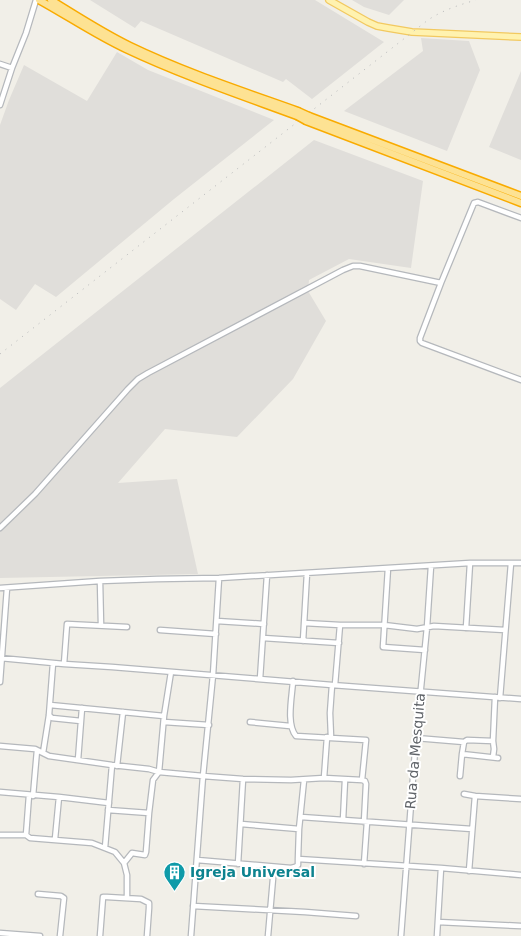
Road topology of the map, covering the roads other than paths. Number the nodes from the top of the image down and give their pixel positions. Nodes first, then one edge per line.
1 (38, 0) edge
2 (51, 0) edge
3 (329, 0) edge
4 (521, 37) edge
5 (0, 64) edge
6 (12, 68) junction
7 (0, 103) edge
8 (297, 114) junction
9 (308, 118) junction
10 (521, 196) edge
11 (521, 203) edge
12 (521, 218) edge
13 (441, 283) junction
14 (521, 380) edge
15 (0, 528) edge
16 (470, 563) junction
17 (511, 563) junction
18 (521, 563) edge
19 (431, 566) junction
20 (388, 568) junction
21 (307, 573) junction
22 (267, 575) junction
23 (219, 578) junction
24 (100, 581) junction
25 (0, 588) edge
26 (7, 588) junction
27 (217, 621) junction
28 (304, 623) junction
29 (264, 624) junction
30 (101, 625) junction
31 (340, 625) junction
32 (384, 625) junction
33 (127, 627) dead end
34 (427, 627) junction
35 (466, 628) junction
36 (160, 630) dead end
37 (505, 630) junction
38 (216, 634) junction
39 (263, 638) junction
40 (303, 641) junction
41 (338, 644) junction
42 (425, 650) junction
43 (1, 658) edge
44 (53, 664) junction
45 (64, 664) junction
46 (171, 672) junction
47 (213, 675) junction
48 (260, 679) junction
49 (0, 682) edge
50 (293, 682) junction
51 (334, 685) junction
52 (420, 692) junction
53 (498, 697) junction
54 (521, 699) edge
55 (50, 705) junction
56 (82, 708) junction
57 (123, 712) junction
58 (49, 715) junction
59 (164, 719) junction
60 (81, 721) junction
61 (250, 722) dead end
62 (209, 726) junction
63 (290, 726) junction
64 (329, 737) junction
65 (416, 738) junction
66 (492, 741) junction
67 (464, 742) junction
68 (0, 746) edge
69 (37, 750) junction
70 (43, 753) junction
71 (462, 754) junction
72 (78, 760) junction
73 (115, 766) junction
74 (158, 772) junction
75 (203, 776) junction
76 (460, 776) dead end
77 (324, 778) junction
78 (243, 779) junction
79 (304, 780) junction
80 (345, 780) junction
81 (362, 780) junction
82 (0, 792) edge
83 (464, 794) dead end
84 (31, 795) junction
85 (475, 796) junction
86 (59, 798) junction
87 (521, 799) edge
88 (109, 803) junction
89 (108, 810) junction
90 (149, 813) junction
91 (301, 817) junction
92 (343, 820) junction
93 (366, 822) junction
94 (241, 824) junction
95 (409, 825) junction
96 (299, 829) junction
97 (472, 829) junction
98 (0, 835) edge
99 (26, 836) junction
100 (55, 839) junction
101 (105, 848) junction
102 (298, 859) junction
103 (197, 860) junction
104 (124, 863) junction
105 (238, 864) junction
106 (364, 864) junction
107 (407, 866) junction
108 (274, 867) junction
109 (441, 868) junction
110 (470, 871) junction
111 (521, 876) edge
112 (38, 894) dead end
113 (127, 898) junction
114 (193, 906) junction
115 (271, 911) junction
116 (356, 916) dead end
117 (438, 922) junction
118 (521, 926) edge
119 (0, 933) edge
120 (40, 936) edge
121 (60, 936) edge
122 (100, 936) edge
123 (146, 936) edge
124 (191, 936) edge
125 (268, 936) edge
126 (400, 936) edge
127 (437, 936) edge

1 - 6 street
1 - 8 highway
2 - 8 highway
3 - 4 main road
5 - 6 street
6 - 7 street
8 - 9 highway, bridge
9 - 10 highway
9 - 11 highway
12 - 13 street
13 - 14 street
13 - 15 street
16 - 17 street
16 - 19 street
16 - 35 street
17 - 18 street
17 - 37 street
19 - 20 street
19 - 34 street, Rua da Mesquita
20 - 21 street
20 - 32 street
21 - 22 street
21 - 28 street
22 - 23 street
22 - 29 street
23 - 24 street
23 - 27 street
24 - 26 street
24 - 30 street
25 - 26 street
26 - 43 street
27 - 29 street
27 - 38 street
28 - 31 street
28 - 40 street
29 - 39 street
30 - 33 street
30 - 45 street
31 - 32 street
31 - 41 street
32 - 34 street
32 - 42 street
34 - 35 street
34 - 42 street, Rua da Mesquita
35 - 37 street
36 - 38 street
37 - 53 street
38 - 47 street
39 - 40 street
39 - 48 street
40 - 41 street
41 - 51 street
42 - 52 street, Rua da Mesquita
43 - 44 street
43 - 49 street
44 - 45 street
44 - 55 street
45 - 46 street
46 - 47 street
46 - 59 street
47 - 48 street
47 - 62 street
48 - 50 street
50 - 51 street
50 - 63 street
51 - 52 street
51 - 64 street
52 - 53 street
52 - 65 street, Rua da Mesquita
53 - 54 street
53 - 66 street
55 - 56 street
55 - 58 street
56 - 57 street
56 - 60 street
57 - 59 street
57 - 73 street
58 - 60 street
58 - 70 street
59 - 62 street
59 - 74 street
60 - 72 street
61 - 63 street
62 - 75 street
63 - 64 street
64 - 77 street
64 - 81 street
65 - 67 street
65 - 95 street, Rua da Mesquita
66 - 67 street
66 - 71 street
67 - 71 street
68 - 69 street
69 - 70 street
69 - 84 street
70 - 72 street
71 - 76 street
72 - 73 street
73 - 74 street
73 - 88 street
74 - 75 street
74 - 90 street
75 - 78 street
75 - 103 street
77 - 79 street
77 - 80 street
78 - 79 street
78 - 94 street
79 - 91 street
80 - 81 street
80 - 92 street
81 - 93 street
82 - 84 street
83 - 85 street
84 - 86 street
84 - 99 street
85 - 87 street
85 - 97 street
86 - 88 street
86 - 100 street
88 - 89 street
89 - 90 street
89 - 101 street
90 - 104 street
91 - 92 street
91 - 96 street
92 - 93 street
93 - 95 street
93 - 106 street
94 - 96 street
94 - 105 street
95 - 97 street
95 - 107 street, Rua da Mesquita
96 - 102 street
97 - 110 street
98 - 99 street
99 - 100 street
100 - 101 street
101 - 104 street
102 - 106 street
102 - 108 street
103 - 105 street
103 - 114 street
104 - 113 street
105 - 108 street
106 - 107 street
107 - 109 street
107 - 126 street, Rua da Mesquita
108 - 115 street
109 - 110 street
109 - 117 street
110 - 111 street
112 - 121 street
113 - 122 street
113 - 123 street
114 - 115 street
114 - 124 street
115 - 116 street
115 - 125 street
117 - 118 street
117 - 127 street
119 - 120 street

